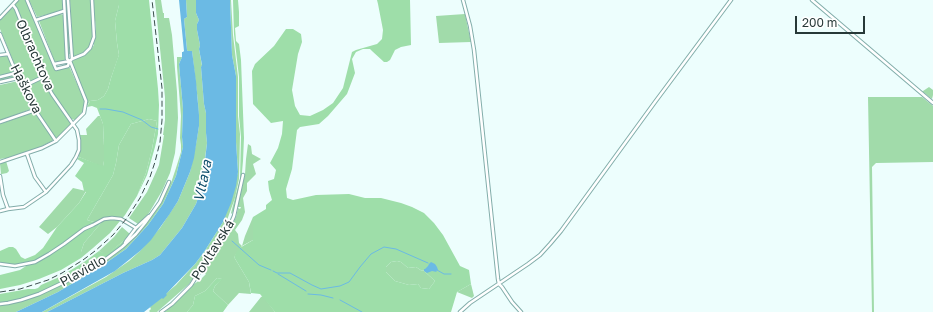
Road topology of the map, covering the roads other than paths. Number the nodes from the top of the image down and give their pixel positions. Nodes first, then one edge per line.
1 (17, 0) edge
2 (28, 0) edge
3 (64, 0) edge
4 (68, 0) edge
5 (92, 0) edge
6 (462, 0) edge
7 (731, 0) edge
8 (812, 0) edge
9 (13, 4) junction
10 (64, 12) junction
11 (0, 18) edge
12 (36, 20) junction
13 (0, 34) edge
14 (8, 54) junction
15 (0, 55) edge
16 (71, 60) junction
17 (16, 73) junction
18 (0, 77) edge
19 (43, 77) junction
20 (18, 78) junction
21 (0, 82) edge
22 (22, 87) junction
23 (933, 104) edge
24 (35, 110) junction
25 (0, 122) edge
26 (74, 124) junction
27 (56, 141) junction
28 (28, 154) junction
29 (0, 162) edge
30 (244, 175) dead end
31 (0, 176) edge
32 (170, 182) dead end
33 (46, 192) junction
34 (8, 209) junction
35 (0, 211) edge
36 (151, 215) junction
37 (136, 228) junction
38 (124, 245) junction
39 (0, 264) edge
40 (500, 284) junction
41 (0, 304) edge
42 (161, 312) edge
43 (460, 312) edge
44 (521, 312) edge

1 - 9 street
2 - 12 street
3 - 10 street
4 - 16 street
5 - 16 street
6 - 40 street
7 - 40 street
8 - 23 street
9 - 11 street
9 - 19 street, Olbrachtova
10 - 12 street
10 - 16 street
12 - 16 street
13 - 14 street, Haškova
14 - 15 street
14 - 17 street, Haškova
16 - 26 street
17 - 18 street
17 - 20 street, Haškova
19 - 22 street
19 - 26 street, Olbrachtova
20 - 21 street
20 - 22 street, Haškova
22 - 24 street, Haškova
24 - 25 street
24 - 27 street, Haškova
26 - 27 street
26 - 33 street
27 - 28 street
28 - 29 street
28 - 33 street
30 - 42 street, Povltavská
31 - 34 street
32 - 36 street, Plavidlo
33 - 34 street
34 - 35 street
36 - 37 street, Plavidlo
36 - 38 street, Plavidlo
37 - 38 street, Plavidlo
37 - 39 street
38 - 41 street, Plavidlo
40 - 43 street
40 - 44 street

